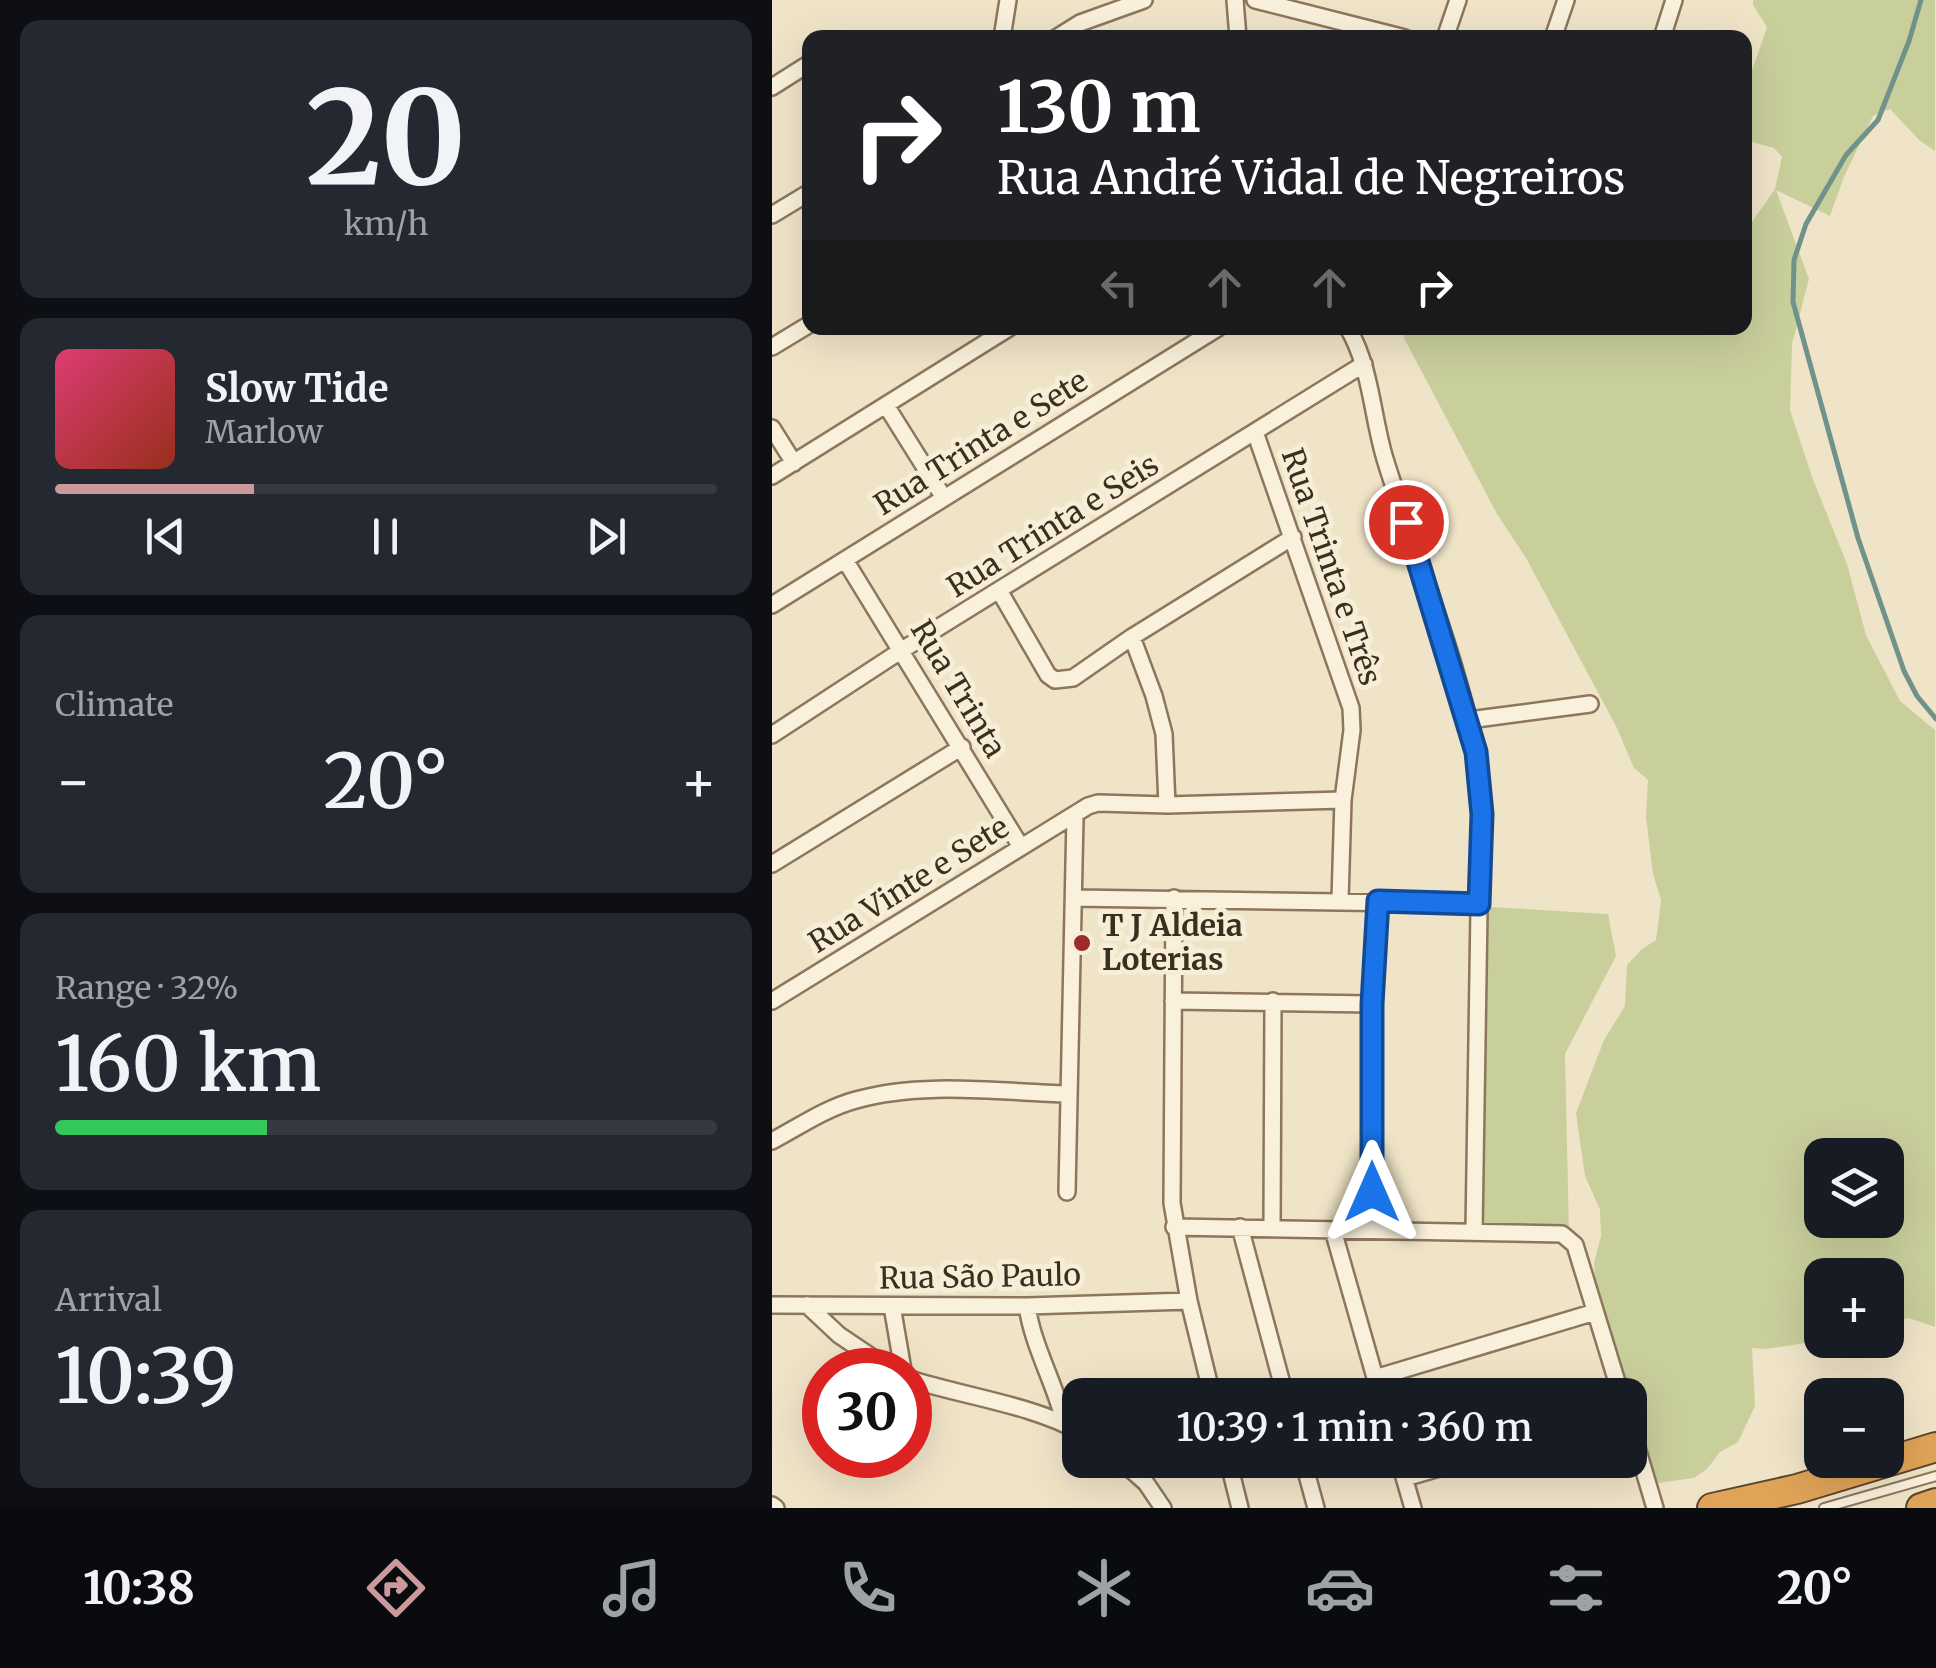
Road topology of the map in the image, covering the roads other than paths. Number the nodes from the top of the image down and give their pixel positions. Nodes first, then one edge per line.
1 (1008, 0) edge
2 (1144, 0) edge
3 (1236, 0) edge
4 (1255, 0) edge
5 (1458, 0) edge
6 (1566, 0) edge
7 (1674, 0) edge
8 (1003, 30) edge
9 (1069, 30) edge
10 (1238, 30) edge
11 (1373, 30) edge
12 (1448, 30) edge
13 (1556, 30) edge
14 (1665, 30) edge
15 (802, 68) edge
16 (772, 87) edge
17 (802, 197) edge
18 (772, 214) edge
19 (802, 329) edge
20 (997, 335) edge
21 (1207, 335) edge
22 (1351, 335) edge
23 (772, 347) edge
24 (1364, 364) junction
25 (887, 407) junction
26 (772, 428) edge
27 (1256, 432) junction
28 (794, 463) junction
29 (772, 476) edge
30 (944, 498) junction
31 (1293, 537) junction
32 (846, 560) junction
33 (1000, 592) junction
34 (772, 604) edge
35 (1132, 637) junction
36 (902, 650) junction
37 (1590, 704) dead end
38 (1468, 720) junction
39 (772, 736) edge
40 (962, 747) junction
41 (1343, 800) junction
42 (1167, 806) junction
43 (1075, 816) junction
44 (1022, 847) junction
45 (772, 864) edge
46 (1074, 898) junction
47 (1174, 898) junction
48 (1340, 900) junction
49 (1378, 901) junction
50 (1479, 904) junction
51 (1274, 1000) junction
52 (1173, 1001) junction
53 (772, 1002) edge
54 (1372, 1004) junction
55 (1067, 1094) junction
56 (772, 1141) edge
57 (1067, 1192) dead end
58 (1174, 1227) junction
59 (1240, 1227) junction
60 (1272, 1228) junction
61 (1332, 1230) junction
62 (1372, 1230) junction
63 (1474, 1232) junction
64 (1189, 1301) junction
65 (772, 1305) edge
66 (808, 1305) junction
67 (892, 1306) junction
68 (1026, 1306) junction
69 (1595, 1312) junction
70 (859, 1348) edge
71 (899, 1348) edge
72 (1208, 1378) edge
73 (1281, 1378) edge
74 (1375, 1378) joint
75 (1615, 1378) edge
76 (932, 1387) edge
77 (1062, 1404) edge
78 (1062, 1425) edge
79 (1936, 1447) edge
80 (1936, 1476) edge
81 (1140, 1478) edge
82 (1232, 1478) edge
83 (1308, 1478) edge
84 (1405, 1478) edge
85 (1646, 1478) edge
86 (1936, 1504) edge
87 (1163, 1508) edge
88 (1240, 1508) edge
89 (1316, 1508) edge
90 (1412, 1508) edge
91 (1655, 1508) edge
92 (1712, 1508) edge
93 (1824, 1508) edge
94 (1920, 1508) edge

1 - 8 street
2 - 9 street
3 - 10 street
4 - 11 street
5 - 12 street
6 - 13 street
7 - 14 street
15 - 16 street
17 - 18 street
19 - 23 street
20 - 25 street
21 - 30 street, Rua Trinta e Sete
22 - 24 street
24 - 27 street, Rua Trinta e Seis
24 - 38 street
25 - 28 street
25 - 30 street
26 - 28 street
27 - 31 street, Rua Trinta e Três
27 - 33 street, Rua Trinta e Seis
28 - 29 street
30 - 32 street, Rua Trinta e Sete
31 - 35 street
31 - 41 street, Rua Trinta e Três
32 - 34 street, Rua Trinta e Sete
32 - 36 street, Rua Trinta
33 - 35 street
33 - 36 street, Rua Trinta e Seis
35 - 42 street
36 - 39 street, Rua Trinta e Seis
36 - 40 street, Rua Trinta
37 - 38 street
38 - 50 street
40 - 44 street, Rua Trinta
40 - 45 street
41 - 42 street, Rua Vinte e Sete
41 - 48 street, Rua Trinta e Três
42 - 43 street, Rua Vinte e Sete
43 - 44 street, Rua Vinte e Sete
43 - 46 street
44 - 53 street, Rua Vinte e Sete
46 - 47 street
46 - 55 street
47 - 48 street
47 - 52 street
48 - 49 street
49 - 50 street
49 - 54 street
50 - 63 street
51 - 52 street
51 - 54 street
51 - 60 street
52 - 58 street
54 - 62 street
55 - 56 street
55 - 57 street
58 - 59 street
58 - 64 street
59 - 60 street
59 - 73 street
60 - 61 street
61 - 62 street
61 - 74 street
62 - 63 street
63 - 69 street
64 - 68 street, Rua São Paulo
64 - 72 street
65 - 66 street, Rua São Paulo
66 - 67 street, Rua São Paulo
66 - 70 street
67 - 68 street, Rua São Paulo
67 - 71 street
68 - 77 street
69 - 74 street
69 - 75 street
76 - 78 street
79 - 92 highway
80 - 93 lane
81 - 87 street
82 - 88 street
83 - 89 street
84 - 90 street
85 - 91 street
86 - 94 highway

